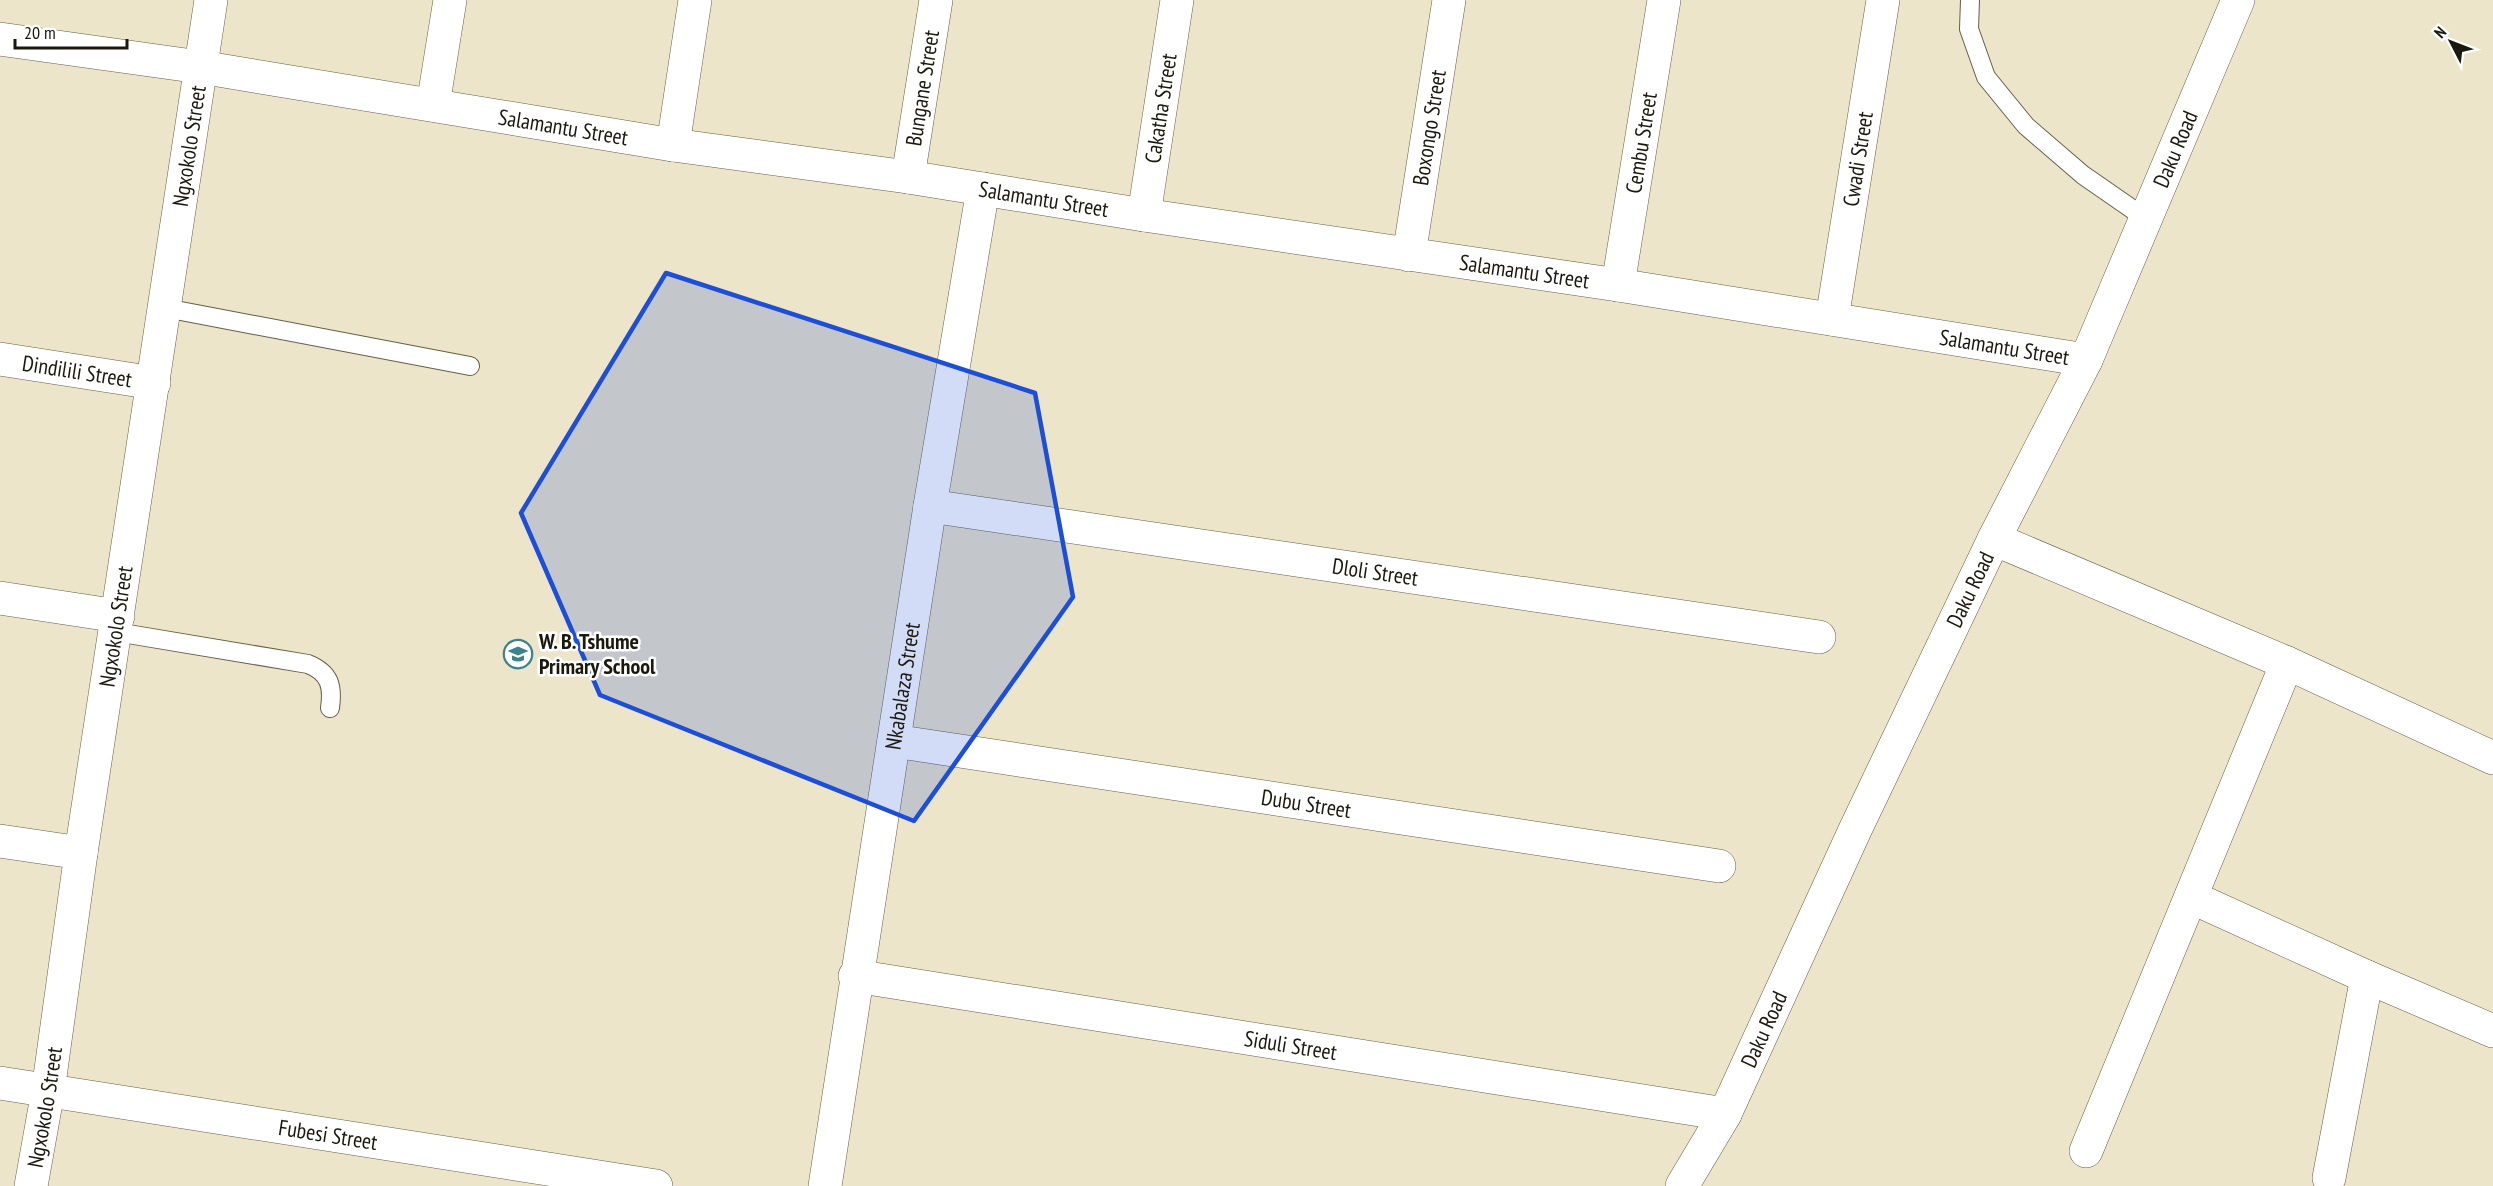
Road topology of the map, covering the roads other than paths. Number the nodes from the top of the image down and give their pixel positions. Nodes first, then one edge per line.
1 (211, 0) edge
2 (450, 0) edge
3 (695, 0) edge
4 (936, 0) edge
5 (1177, 0) edge
6 (1449, 0) edge
7 (1664, 0) edge
8 (1883, 0) edge
9 (1970, 0) edge
10 (2238, 0) edge
11 (0, 39) edge
12 (200, 68) junction
13 (434, 105) junction
14 (673, 145) junction
15 (908, 177) junction
16 (983, 189) junction
17 (1144, 215) junction
18 (2145, 218) junction
19 (1409, 255) junction
20 (1618, 285) junction
21 (165, 308) junction
22 (1832, 320) junction
23 (0, 359) edge
24 (2086, 360) junction
25 (470, 366) dead end
26 (154, 383) junction
27 (930, 506) junction
28 (1995, 539) junction
29 (0, 598) edge
30 (117, 624) junction
31 (1819, 638) dead end
32 (2287, 663) junction
33 (330, 708) dead end
34 (894, 741) junction
35 (2493, 758) edge
36 (0, 841) edge
37 (81, 853) junction
38 (1719, 866) dead end
39 (2191, 897) junction
40 (855, 976) junction
41 (2367, 977) junction
42 (2493, 1031) edge
43 (0, 1083) edge
44 (48, 1091) junction
45 (1725, 1114) junction
46 (2086, 1152) dead end
47 (2329, 1178) dead end
48 (1687, 1181) edge
49 (31, 1186) edge
50 (656, 1186) edge
51 (825, 1186) edge

1 - 12 street, Ngxokolo Street
2 - 13 street
3 - 14 street
4 - 15 street, Bungane Street
5 - 17 street, Cakatha Street
6 - 19 street, Boxongo Street
7 - 20 street, Cembu Street
8 - 22 street, Cwadi Street
9 - 18 lane
10 - 18 street, Daku Road
11 - 12 street, Salamantu Street
12 - 13 street, Salamantu Street
12 - 21 street, Ngxokolo Street
13 - 14 street, Salamantu Street
14 - 15 street, Salamantu Street
15 - 16 street, Salamantu Street
16 - 17 street, Salamantu Street
16 - 27 street, Nkabalaza Street
17 - 19 street, Salamantu Street
18 - 24 street, Daku Road
19 - 20 street, Salamantu Street
20 - 22 street, Salamantu Street
21 - 25 lane
21 - 26 street, Ngxokolo Street
22 - 24 street, Salamantu Street
23 - 26 street, Dindilili Street
24 - 28 street, Daku Road
26 - 30 street, Ngxokolo Street
27 - 31 street, Dloli Street
27 - 34 street, Nkabalaza Street
28 - 32 street
28 - 45 street, Daku Road
29 - 30 street
30 - 33 lane
30 - 37 street, Ngxokolo Street
32 - 35 street
32 - 39 street
34 - 38 street, Dubu Street
34 - 40 street, Nkabalaza Street
36 - 37 street
37 - 44 street, Ngxokolo Street
39 - 41 street
39 - 46 street
40 - 45 street, Siduli Street
40 - 51 street, Nkabalaza Street
41 - 42 street
41 - 47 street
43 - 44 street, Fubesi Street
44 - 49 street, Ngxokolo Street
44 - 50 street, Fubesi Street
45 - 48 street, Daku Road

